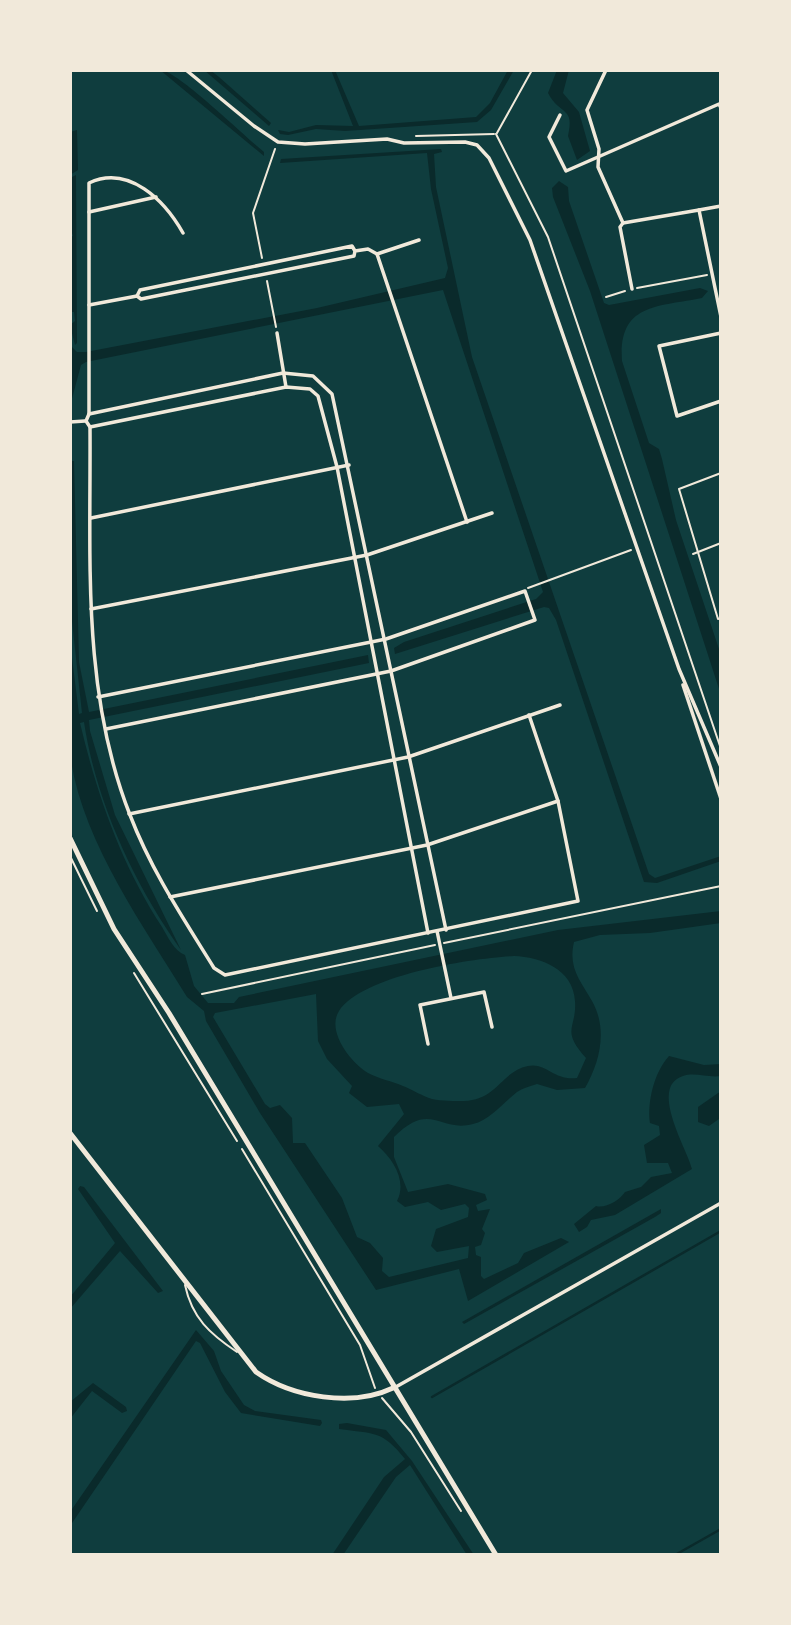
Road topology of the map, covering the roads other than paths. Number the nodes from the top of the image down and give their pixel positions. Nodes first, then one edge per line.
1 (186, 70) edge
2 (606, 70) edge
3 (721, 107) edge
4 (560, 115) dead end
5 (597, 159) junction
6 (156, 197) junction
7 (721, 206) edge
8 (699, 209) junction
9 (89, 212) junction
10 (623, 223) junction
11 (183, 233) dead end
12 (419, 240) dead end
13 (355, 251) junction
14 (377, 254) junction
15 (632, 289) road end
16 (138, 296) junction
17 (89, 305) junction
18 (721, 317) edge
19 (277, 332) dead end
20 (721, 333) edge
21 (283, 373) junction
22 (286, 387) junction
23 (721, 401) edge
24 (89, 414) junction
25 (86, 421) junction
26 (70, 422) edge
27 (90, 427) junction
28 (349, 465) junction
29 (337, 467) junction
30 (492, 513) dead end
31 (91, 518) junction
32 (467, 522) junction
33 (367, 555) junction
34 (355, 556) junction
35 (91, 609) junction
36 (386, 639) junction
37 (369, 642) junction
38 (679, 669) junction
39 (391, 671) junction
40 (375, 674) junction
41 (98, 696) junction
42 (560, 705) dead end
43 (529, 715) junction
44 (105, 729) junction
45 (408, 758) junction
46 (393, 761) junction
47 (721, 767) edge
48 (721, 799) edge
49 (558, 801) junction
50 (129, 814) junction
51 (70, 838) edge
52 (427, 845) junction
53 (412, 848) junction
54 (170, 898) junction
55 (446, 930) junction
56 (437, 931) junction
57 (428, 933) junction
58 (451, 998) junction
59 (492, 1027) dead end
60 (428, 1044) dead end
61 (70, 1133) edge
62 (721, 1203) edge
63 (184, 1281) junction
64 (240, 1354) junction
65 (393, 1388) junction
66 (496, 1555) edge

1 - 38 street
2 - 5 street
3 - 5 street
4 - 5 street
5 - 10 street
6 - 9 street
6 - 9 street
6 - 11 street
7 - 8 street
8 - 10 street
8 - 18 street
9 - 17 street
10 - 15 street
12 - 14 street
13 - 14 street
13 - 16 street
13 - 16 street
14 - 32 street
16 - 17 street
17 - 24 street
19 - 21 street
20 - 23 street
21 - 22 street
21 - 24 street
21 - 28 street
22 - 27 street
22 - 29 street
24 - 25 street
25 - 26 street
25 - 27 street
27 - 31 street
28 - 29 street
28 - 33 street
29 - 31 street
29 - 34 street
30 - 32 street
31 - 35 street
32 - 33 street
33 - 34 street
33 - 36 street
34 - 35 street
34 - 37 street
35 - 41 street
36 - 37 street
36 - 39 street
36 - 39 street
37 - 40 street
37 - 41 street
38 - 47 street
38 - 48 street
39 - 40 street
39 - 45 street
40 - 44 street
40 - 46 street
41 - 44 street
42 - 43 street
43 - 45 street
43 - 49 street
44 - 50 street
45 - 46 street
45 - 52 street
46 - 50 street
46 - 53 street
49 - 52 street
49 - 55 street
50 - 54 street
51 - 65 main road
52 - 53 street
52 - 55 street
53 - 54 street
53 - 57 street
54 - 57 street
55 - 56 street
56 - 57 street
56 - 58 street
58 - 59 street
58 - 60 street
61 - 63 main road
62 - 65 street
63 - 64 main road
63 - 64 lane
64 - 65 main road
65 - 66 main road

